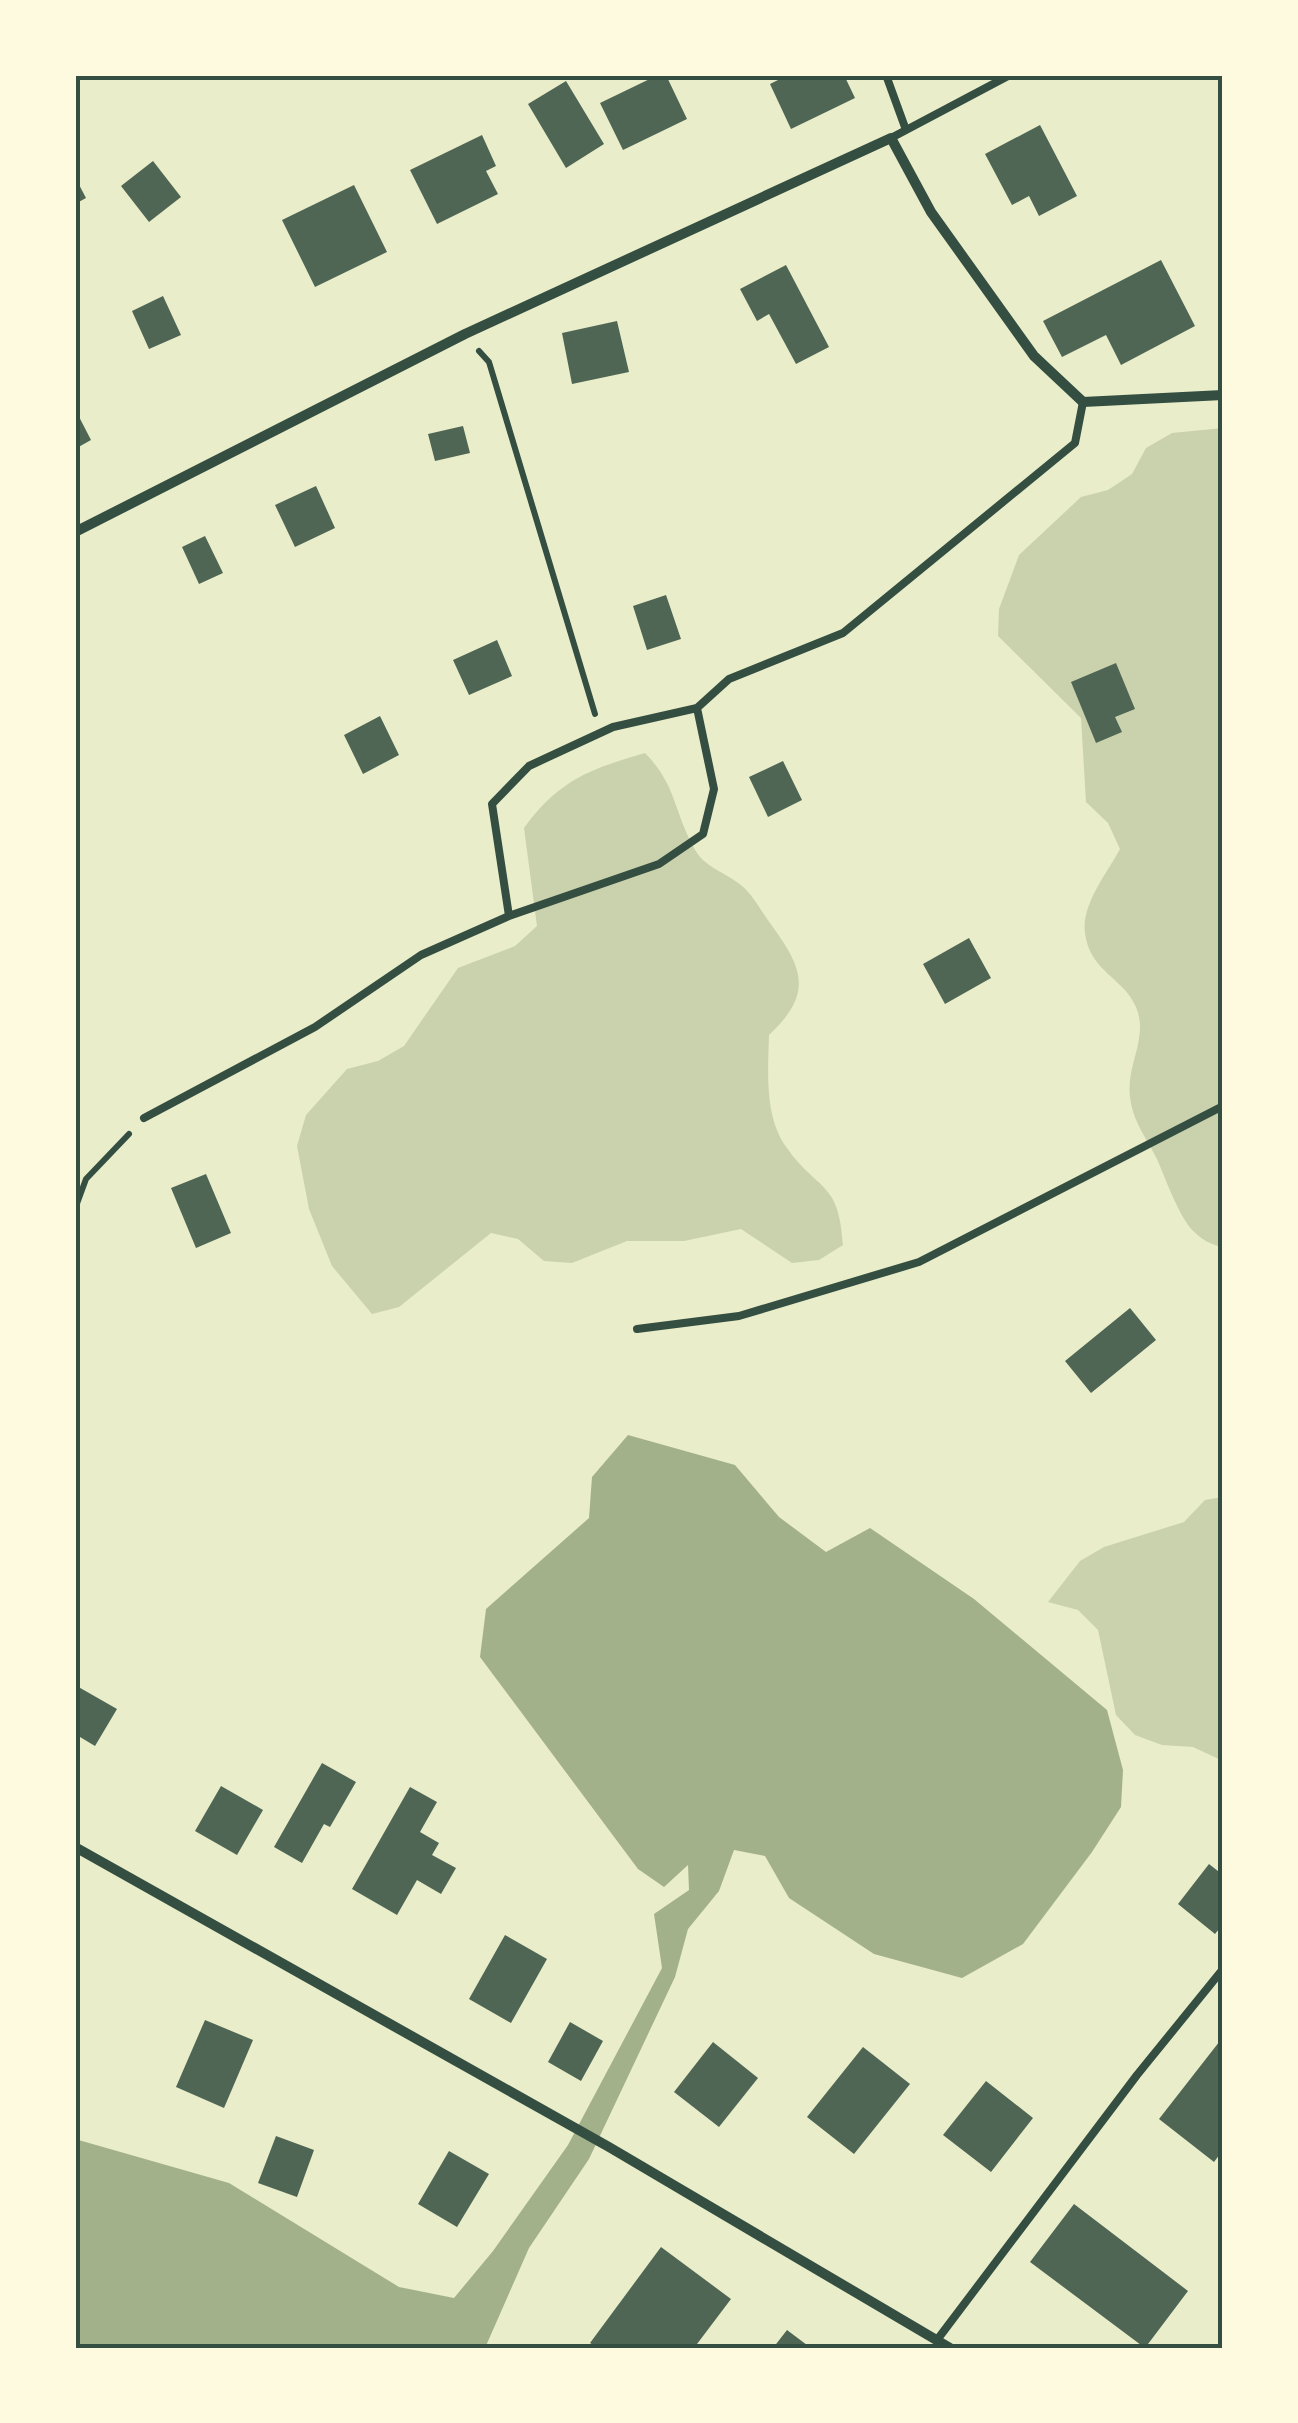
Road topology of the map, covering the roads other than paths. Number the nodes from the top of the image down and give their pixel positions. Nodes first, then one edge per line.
1 (886, 75) edge
2 (1010, 75) edge
3 (906, 130) junction
4 (891, 138) junction
5 (1223, 395) edge
6 (1084, 402) junction
7 (75, 532) edge
8 (696, 708) junction
9 (510, 916) junction
10 (1223, 1106) edge
11 (144, 1118) road end
12 (637, 1329) dead end
13 (75, 1847) edge
14 (1223, 1969) edge
15 (937, 2340) junction
16 (950, 2348) edge

1 - 3 lane
2 - 3 lane
3 - 4 lane
4 - 6 street
4 - 7 street
5 - 6 street
6 - 8 lane
8 - 9 lane
8 - 9 lane
9 - 11 lane
10 - 12 lane
13 - 15 street
14 - 15 lane
15 - 16 street

